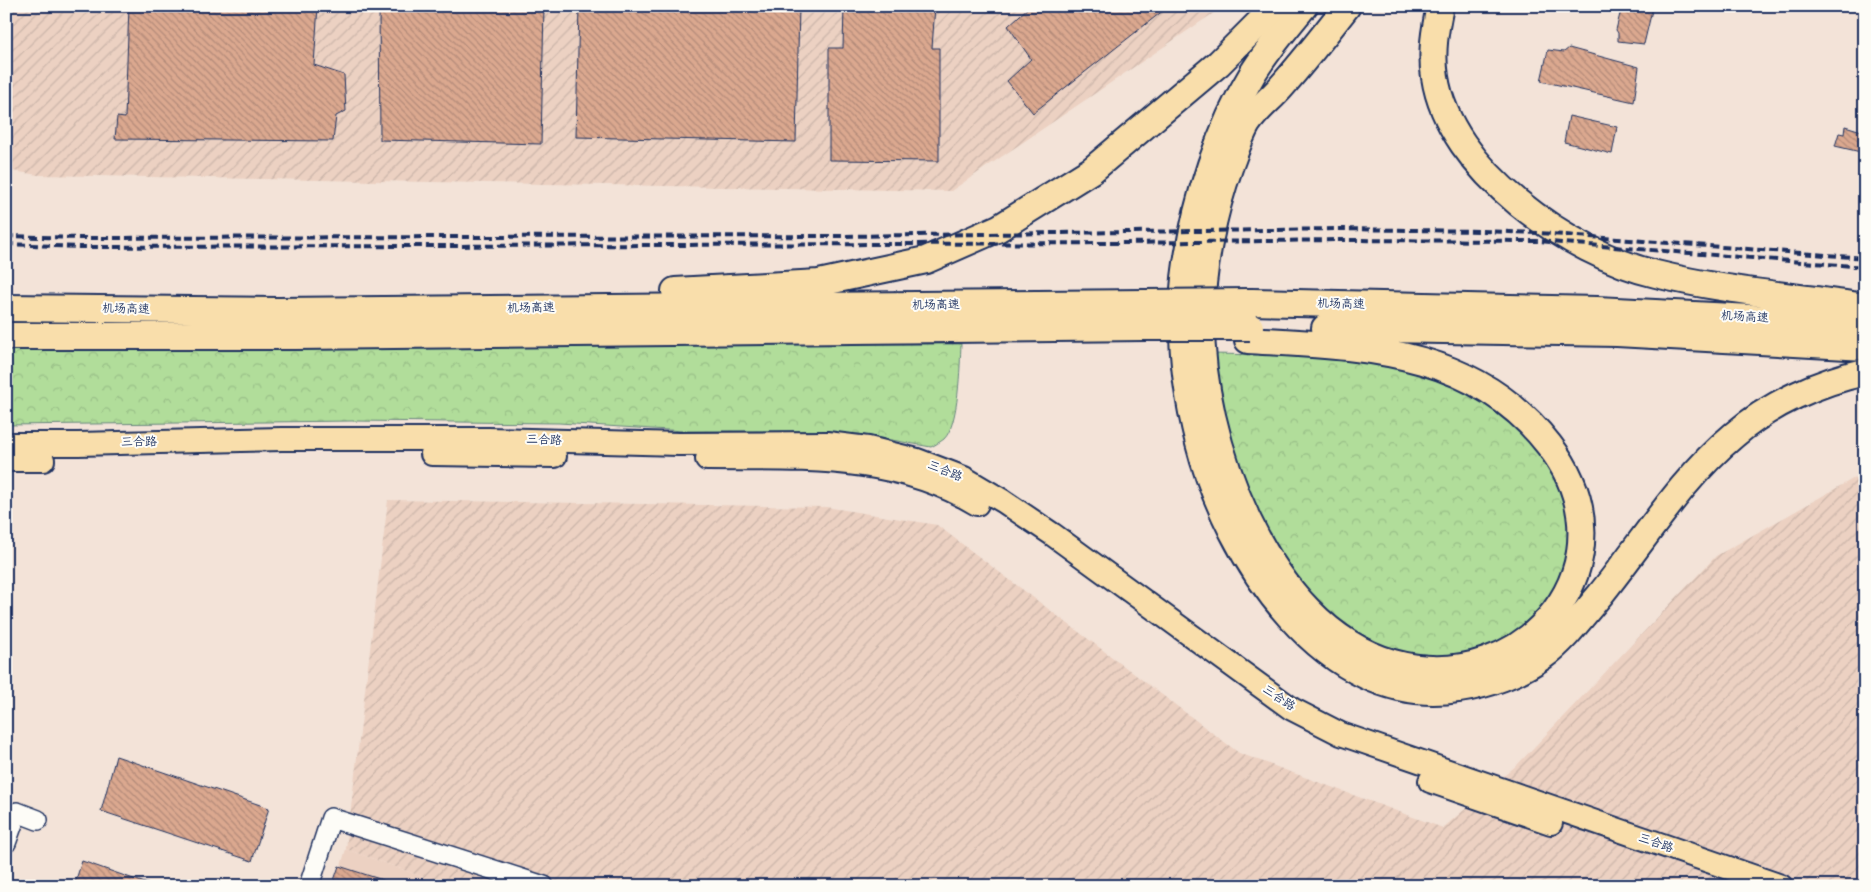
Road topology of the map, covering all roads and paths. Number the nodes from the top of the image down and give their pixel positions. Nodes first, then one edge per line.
1 (1276, 6) edge
2 (1304, 6) edge
3 (1347, 6) edge
4 (1440, 6) edge
5 (1865, 307) edge
6 (6, 308) edge
7 (414, 309) junction
8 (1145, 315) junction
9 (1865, 324) edge
10 (1249, 334) junction
11 (6, 336) edge
12 (1865, 347) edge
13 (1865, 372) edge
14 (6, 444) edge
15 (6, 460) edge
16 (38, 820) dead end
17 (6, 843) edge
18 (309, 886) edge
19 (544, 886) edge
20 (1733, 886) edge
21 (1781, 886) edge

1 - 7 highway
2 - 13 highway
3 - 10 highway
4 - 5 highway
6 - 7 highway, 机场高速
7 - 8 highway, 机场高速
8 - 9 highway, 机场高速, bridge
8 - 10 highway, 机场高速, bridge
8 - 11 highway, 机场高速
10 - 12 highway, 机场高速
14 - 21 main road, 三合路
15 - 20 main road, 三合路
16 - 17 street
18 - 19 street

